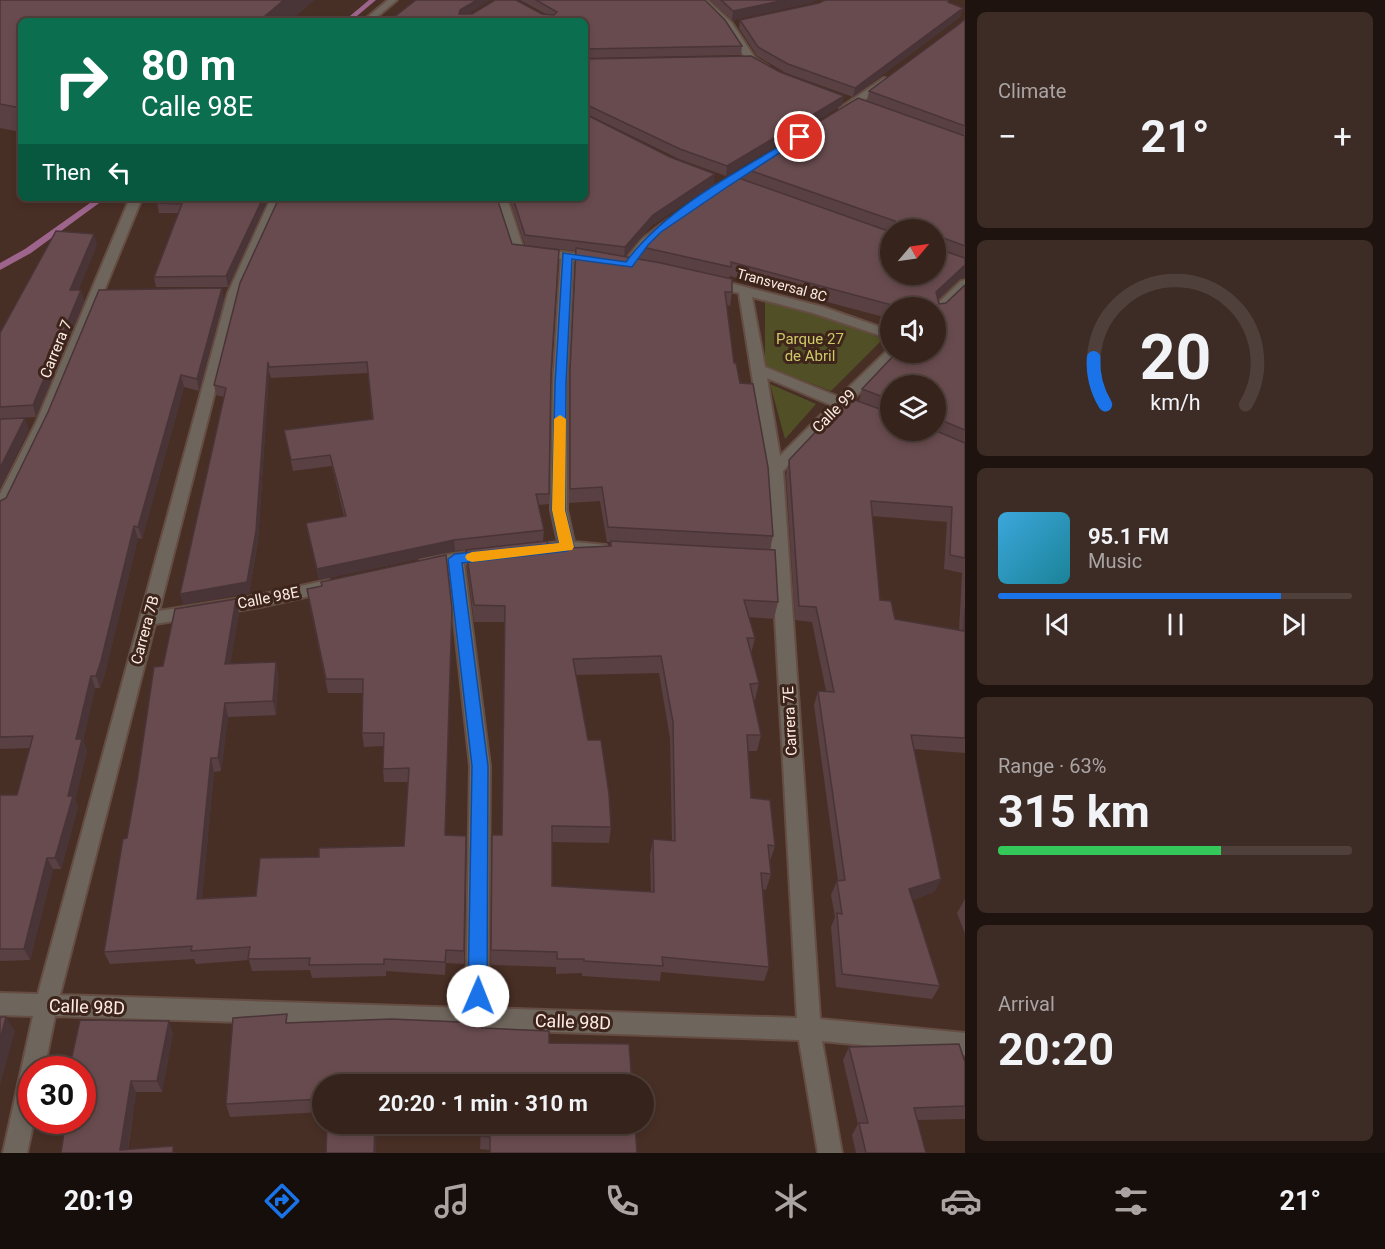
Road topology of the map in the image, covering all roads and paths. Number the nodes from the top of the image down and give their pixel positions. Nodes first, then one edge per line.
1 (393, 0) edge
2 (702, 0) edge
3 (371, 18) edge
4 (740, 60) edge
5 (752, 60) junction
6 (773, 73) edge
7 (894, 75) edge
8 (850, 102) junction
9 (866, 108) edge
10 (836, 116) edge
11 (766, 158) edge
12 (706, 196) edge
13 (135, 201) edge
14 (275, 201) edge
15 (502, 201) edge
16 (677, 217) edge
17 (567, 256) junction
18 (698, 280) edge
19 (965, 284) edge
20 (745, 290) junction
21 (946, 302) edge
22 (880, 331) edge
23 (883, 363) edge
24 (757, 369) junction
25 (840, 404) junction
26 (880, 420) edge
27 (43, 423) junction
28 (22, 424) edge
29 (776, 470) junction
30 (0, 508) edge
31 (567, 547) junction
32 (614, 549) edge
33 (455, 559) junction
34 (415, 567) edge
35 (349, 581) edge
36 (148, 619) junction
37 (0, 1004) edge
38 (46, 1006) junction
39 (477, 1019) junction
40 (809, 1029) junction
41 (965, 1044) edge
42 (35, 1056) edge
43 (19, 1134) edge
44 (15, 1153) edge
45 (830, 1153) edge

1 - 3 street
2 - 5 street
4 - 5 street
5 - 6 street
7 - 8 street
8 - 9 street
8 - 10 street
11 - 12 street
13 - 27 street, Carrera 7
14 - 36 street, Carrera 7B
15 - 17 street
16 - 17 street
17 - 31 street
18 - 20 street, Transversal 8C
19 - 21 street
20 - 22 street, Transversal 8C
20 - 24 street, Carrera 7E
23 - 25 street, Calle 99
24 - 25 street
24 - 29 street, Carrera 7E
25 - 26 street
25 - 29 street, Calle 99
27 - 28 street
27 - 30 street, Carrera 7
29 - 40 street, Carrera 7E
31 - 32 street
31 - 33 street
33 - 34 street
33 - 39 street
35 - 36 street, Calle 98E
36 - 38 street, Carrera 7B
37 - 38 street, Calle 98D
38 - 39 street, Calle 98D
38 - 42 street, Carrera 7B
39 - 40 street, Calle 98D
40 - 41 street, Calle 98D
40 - 45 street, Carrera 7E
43 - 44 street, Carrera 7B

